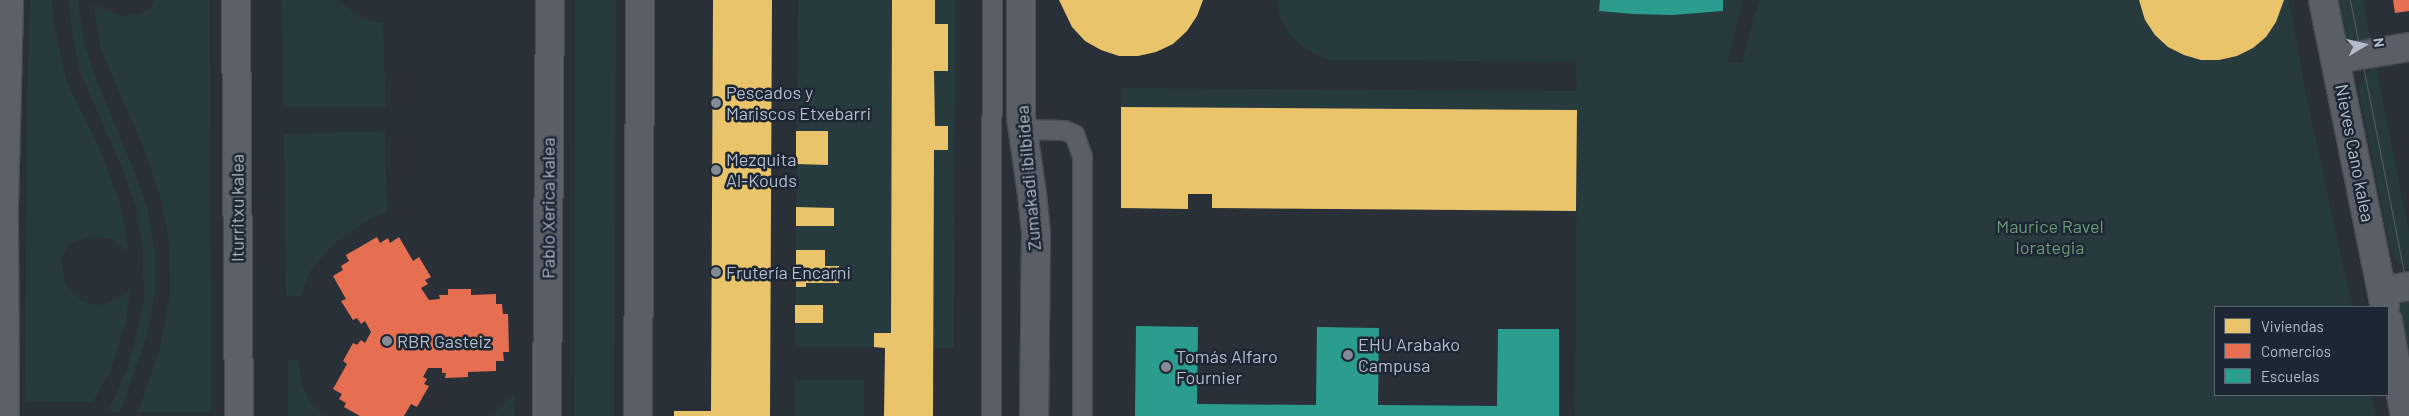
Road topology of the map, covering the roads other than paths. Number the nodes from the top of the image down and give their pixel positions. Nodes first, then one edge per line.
1 (9, 0) edge
2 (236, 0) edge
3 (550, 0) edge
4 (640, 0) edge
5 (992, 0) edge
6 (1021, 0) edge
7 (2323, 0) edge
8 (2409, 47) edge
9 (2337, 59) junction
10 (1023, 129) junction
11 (2409, 286) edge
12 (2384, 299) edge
13 (2389, 327) edge
14 (5, 416) edge
15 (239, 416) edge
16 (547, 416) edge
17 (638, 416) edge
18 (991, 416) edge
19 (1034, 416) edge
20 (1082, 416) edge
21 (2405, 416) edge

1 - 14 main road
2 - 15 main road, Iturritxu kalea
3 - 16 street, Pablo Xerica kalea
4 - 17 street
5 - 18 lane, Zumakadi ibilbidea
6 - 10 street, Zumakadi ibilbidea
7 - 9 street, Nieves Cano kalea
8 - 9 street
9 - 12 street, Nieves Cano kalea
10 - 19 street, Zumakadi ibilbidea
10 - 20 lane
11 - 12 street
13 - 21 street

